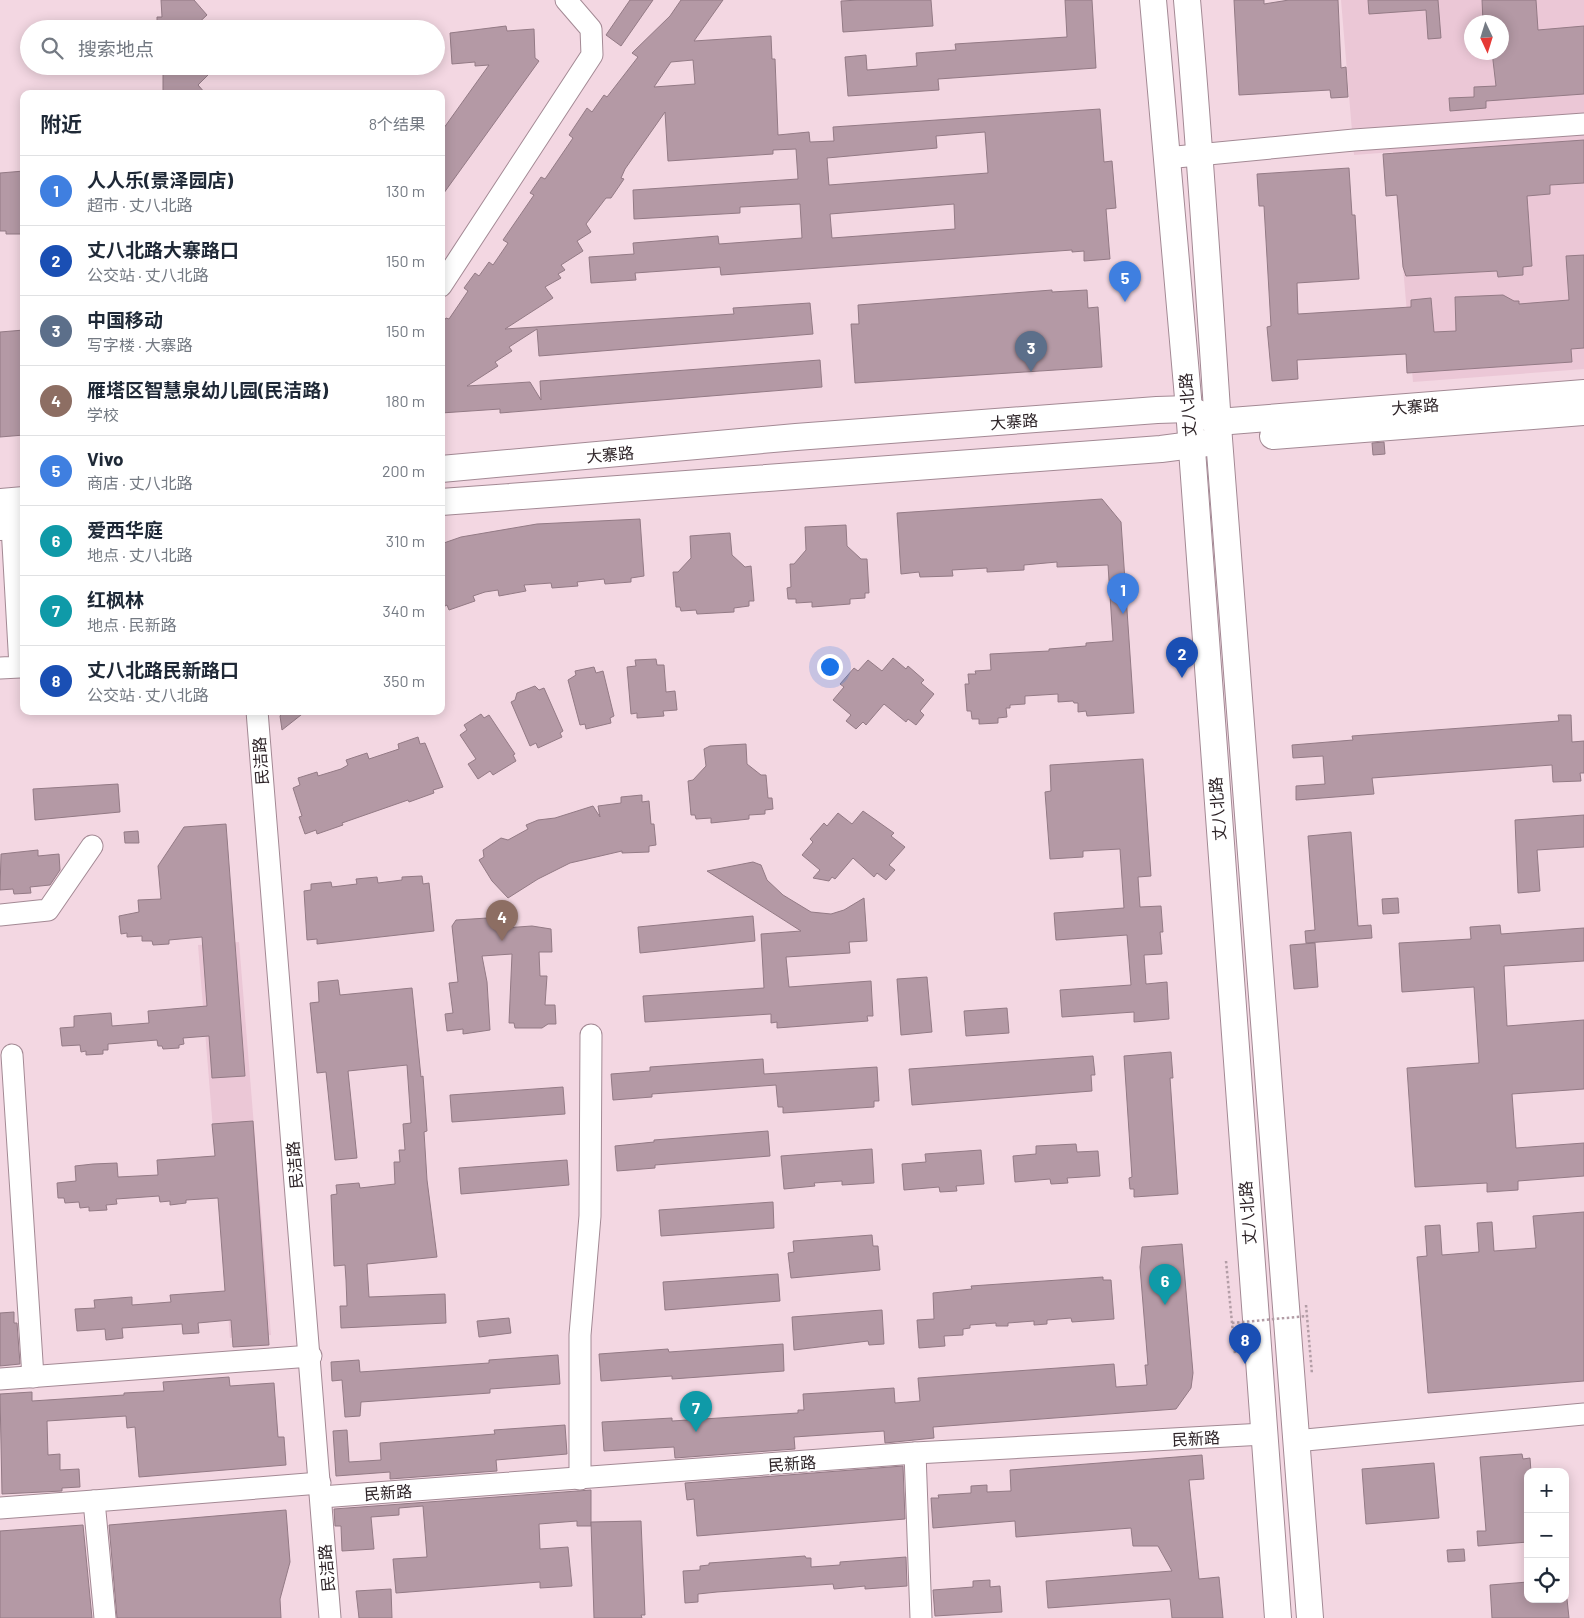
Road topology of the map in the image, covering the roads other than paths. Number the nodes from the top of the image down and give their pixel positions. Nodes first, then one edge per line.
1 (566, 0) edge
2 (1152, 0) edge
3 (1187, 0) edge
4 (1584, 124) edge
5 (1201, 155) junction
6 (1166, 158) junction
7 (445, 280) edge
8 (1584, 393) edge
9 (1189, 409) junction
10 (1584, 412) edge
11 (1219, 431) junction
12 (1191, 446) junction
13 (445, 469) edge
14 (20, 500) edge
15 (0, 502) edge
16 (445, 502) edge
17 (12, 526) edge
18 (0, 668) edge
19 (257, 715) edge
20 (92, 846) dead end
21 (0, 915) edge
22 (591, 1035) dead end
23 (0, 1063) edge
24 (311, 1356) junction
25 (33, 1377) junction
26 (0, 1380) edge
27 (1584, 1414) edge
28 (1264, 1434) junction
29 (1295, 1442) junction
30 (915, 1453) junction
31 (580, 1479) junction
32 (320, 1490) junction
33 (94, 1501) junction
34 (0, 1508) edge
35 (105, 1618) edge
36 (330, 1618) edge
37 (921, 1618) edge
38 (1278, 1618) edge
39 (1310, 1618) edge

1 - 7 street
2 - 6 main road, 丈八北路
3 - 5 main road, 丈八北路
4 - 5 street
5 - 6 street
5 - 11 main road, 丈八北路
6 - 9 main road, 丈八北路
8 - 11 main road, 大寨路
9 - 11 main road, 大寨路
9 - 12 main road, 丈八北路
9 - 13 main road, 大寨路
10 - 11 main road, 大寨路
11 - 12 main road, 大寨路
11 - 29 main road, 丈八北路
12 - 16 main road, 大寨路
12 - 28 main road, 丈八北路
14 - 15 main road
17 - 18 street
19 - 24 street, 民洁路
20 - 21 street
22 - 31 street
23 - 25 street
24 - 25 street
24 - 32 street, 民洁路
25 - 26 street
27 - 29 street
28 - 30 street, 民新路
28 - 38 main road, 丈八北路
29 - 39 main road, 丈八北路
30 - 31 street, 民新路
30 - 37 street
31 - 32 street, 民新路
32 - 33 street, 民新路
32 - 36 street, 民洁路
33 - 34 street, 民新路
33 - 35 street

